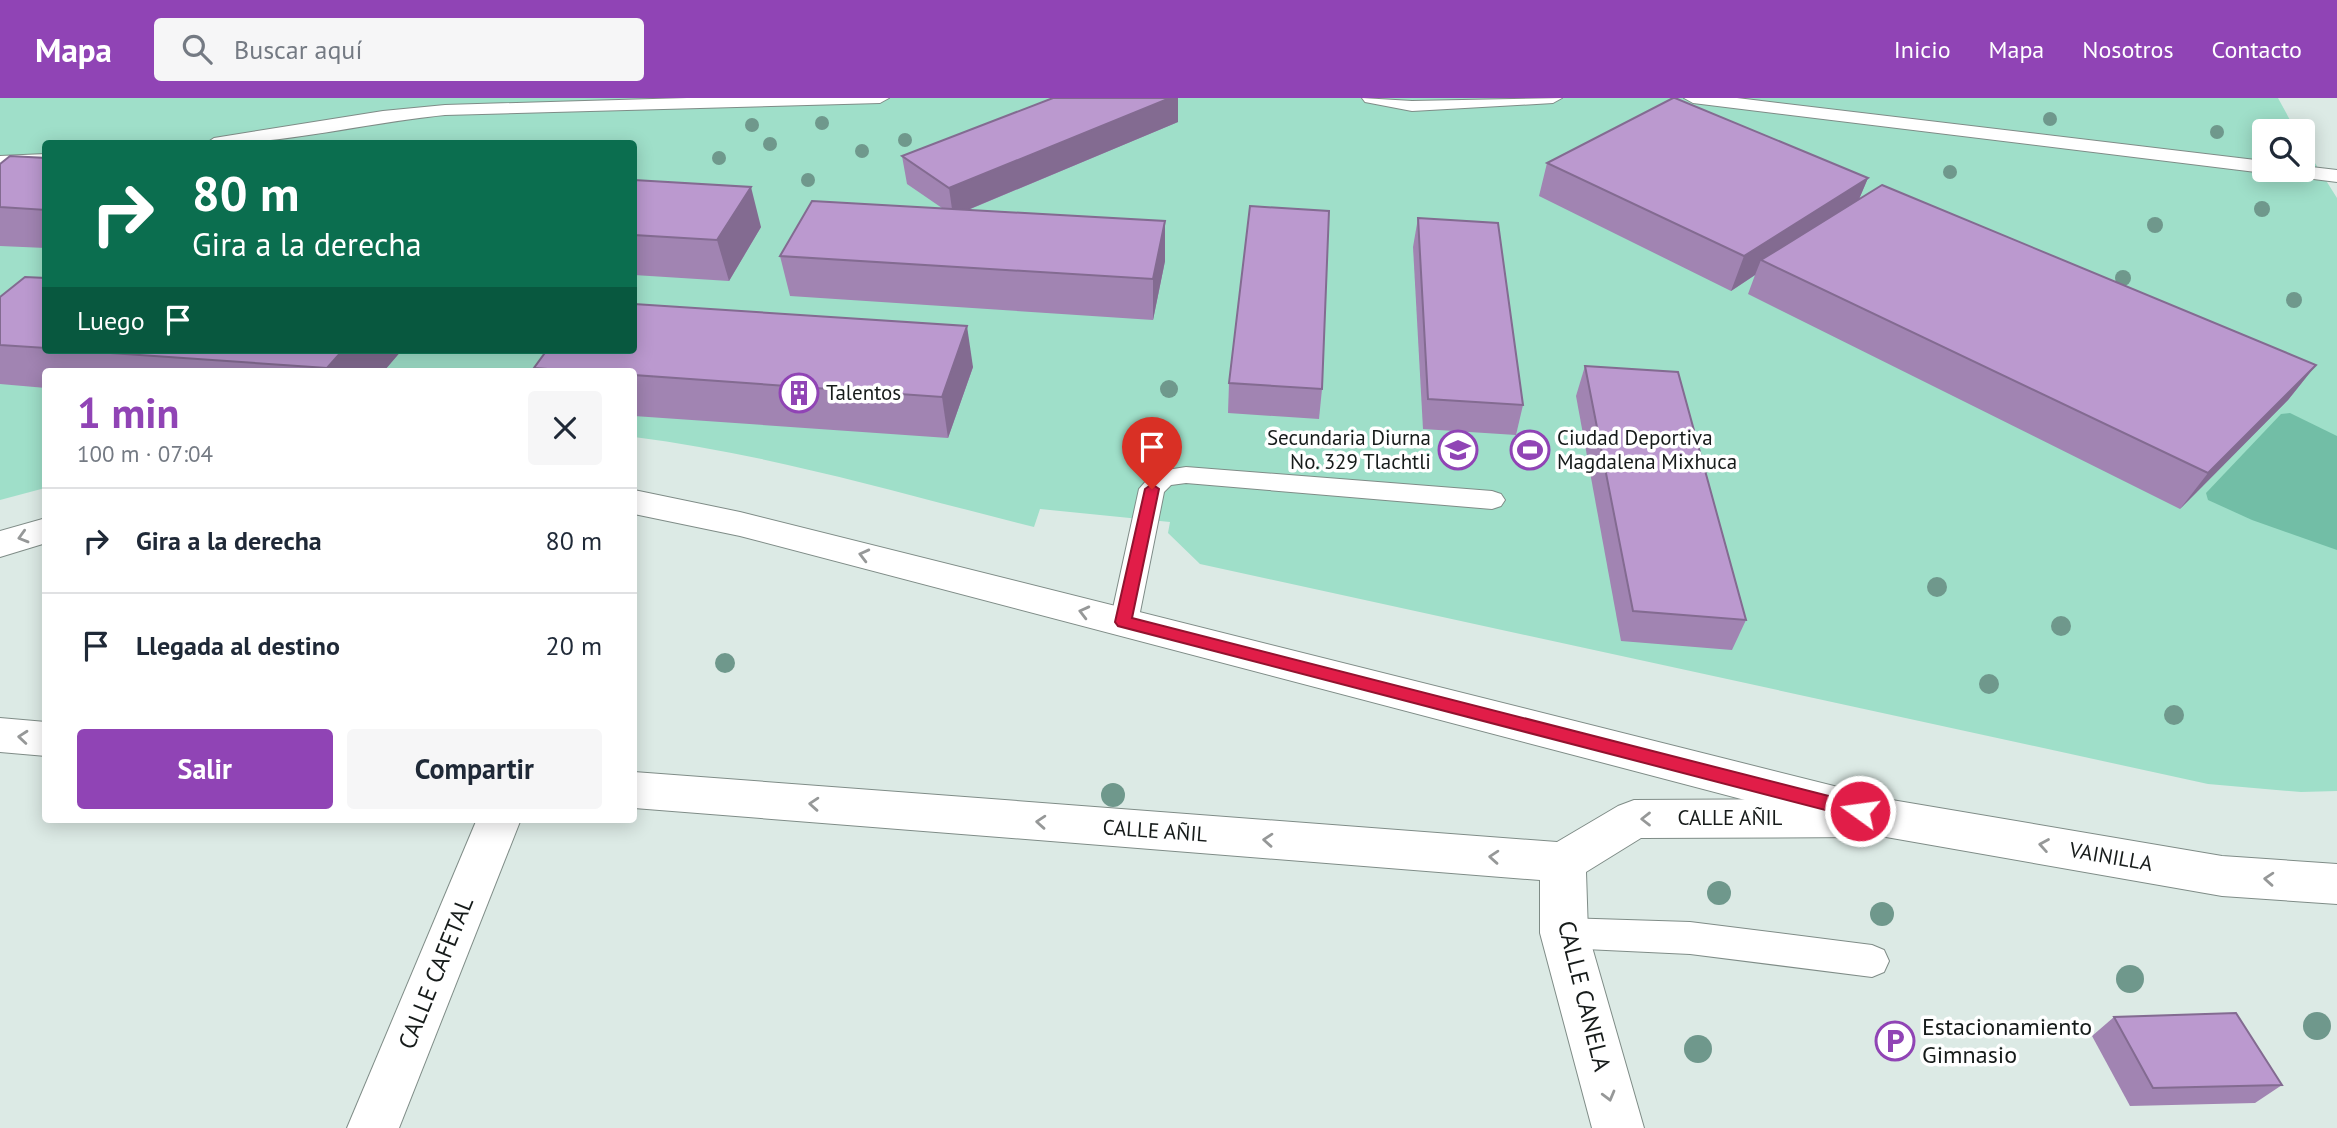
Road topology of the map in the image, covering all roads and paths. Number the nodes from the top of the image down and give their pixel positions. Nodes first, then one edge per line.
1 (880, 98) edge
2 (1371, 98) edge
3 (1553, 98) edge
4 (1693, 98) edge
5 (238, 140) edge
6 (42, 160) edge
7 (0, 162) edge
8 (2252, 166) edge
9 (2315, 173) edge
10 (2337, 176) edge
11 (1492, 500) dead end
12 (637, 503) edge
13 (42, 531) edge
14 (0, 544) edge
15 (1124, 622) junction
16 (0, 735) edge
17 (42, 739) edge
18 (637, 790) edge
19 (1886, 818) junction
20 (497, 823) edge
21 (1563, 862) junction
22 (2337, 884) edge
23 (1564, 933) junction
24 (1872, 961) dead end
25 (373, 1128) edge
26 (1618, 1128) edge

1 - 5 lane
2 - 3 lane
4 - 8 lane
6 - 7 lane
9 - 10 lane
11 - 15 lane
15 -> 12 main road, CALLE AÑIL
13 -> 14 main road
15 - 19 main road, CALLE AÑIL
17 -> 16 main road
21 -> 18 main road, CALLE AÑIL
19 -> 21 main road, CALLE AÑIL
22 -> 19 main road, VAINILLA
20 - 25 main road, CALLE CAFETAL
21 - 23 main road, CALLE CANELA
23 - 24 lane
23 -> 26 main road, CALLE CANELA

